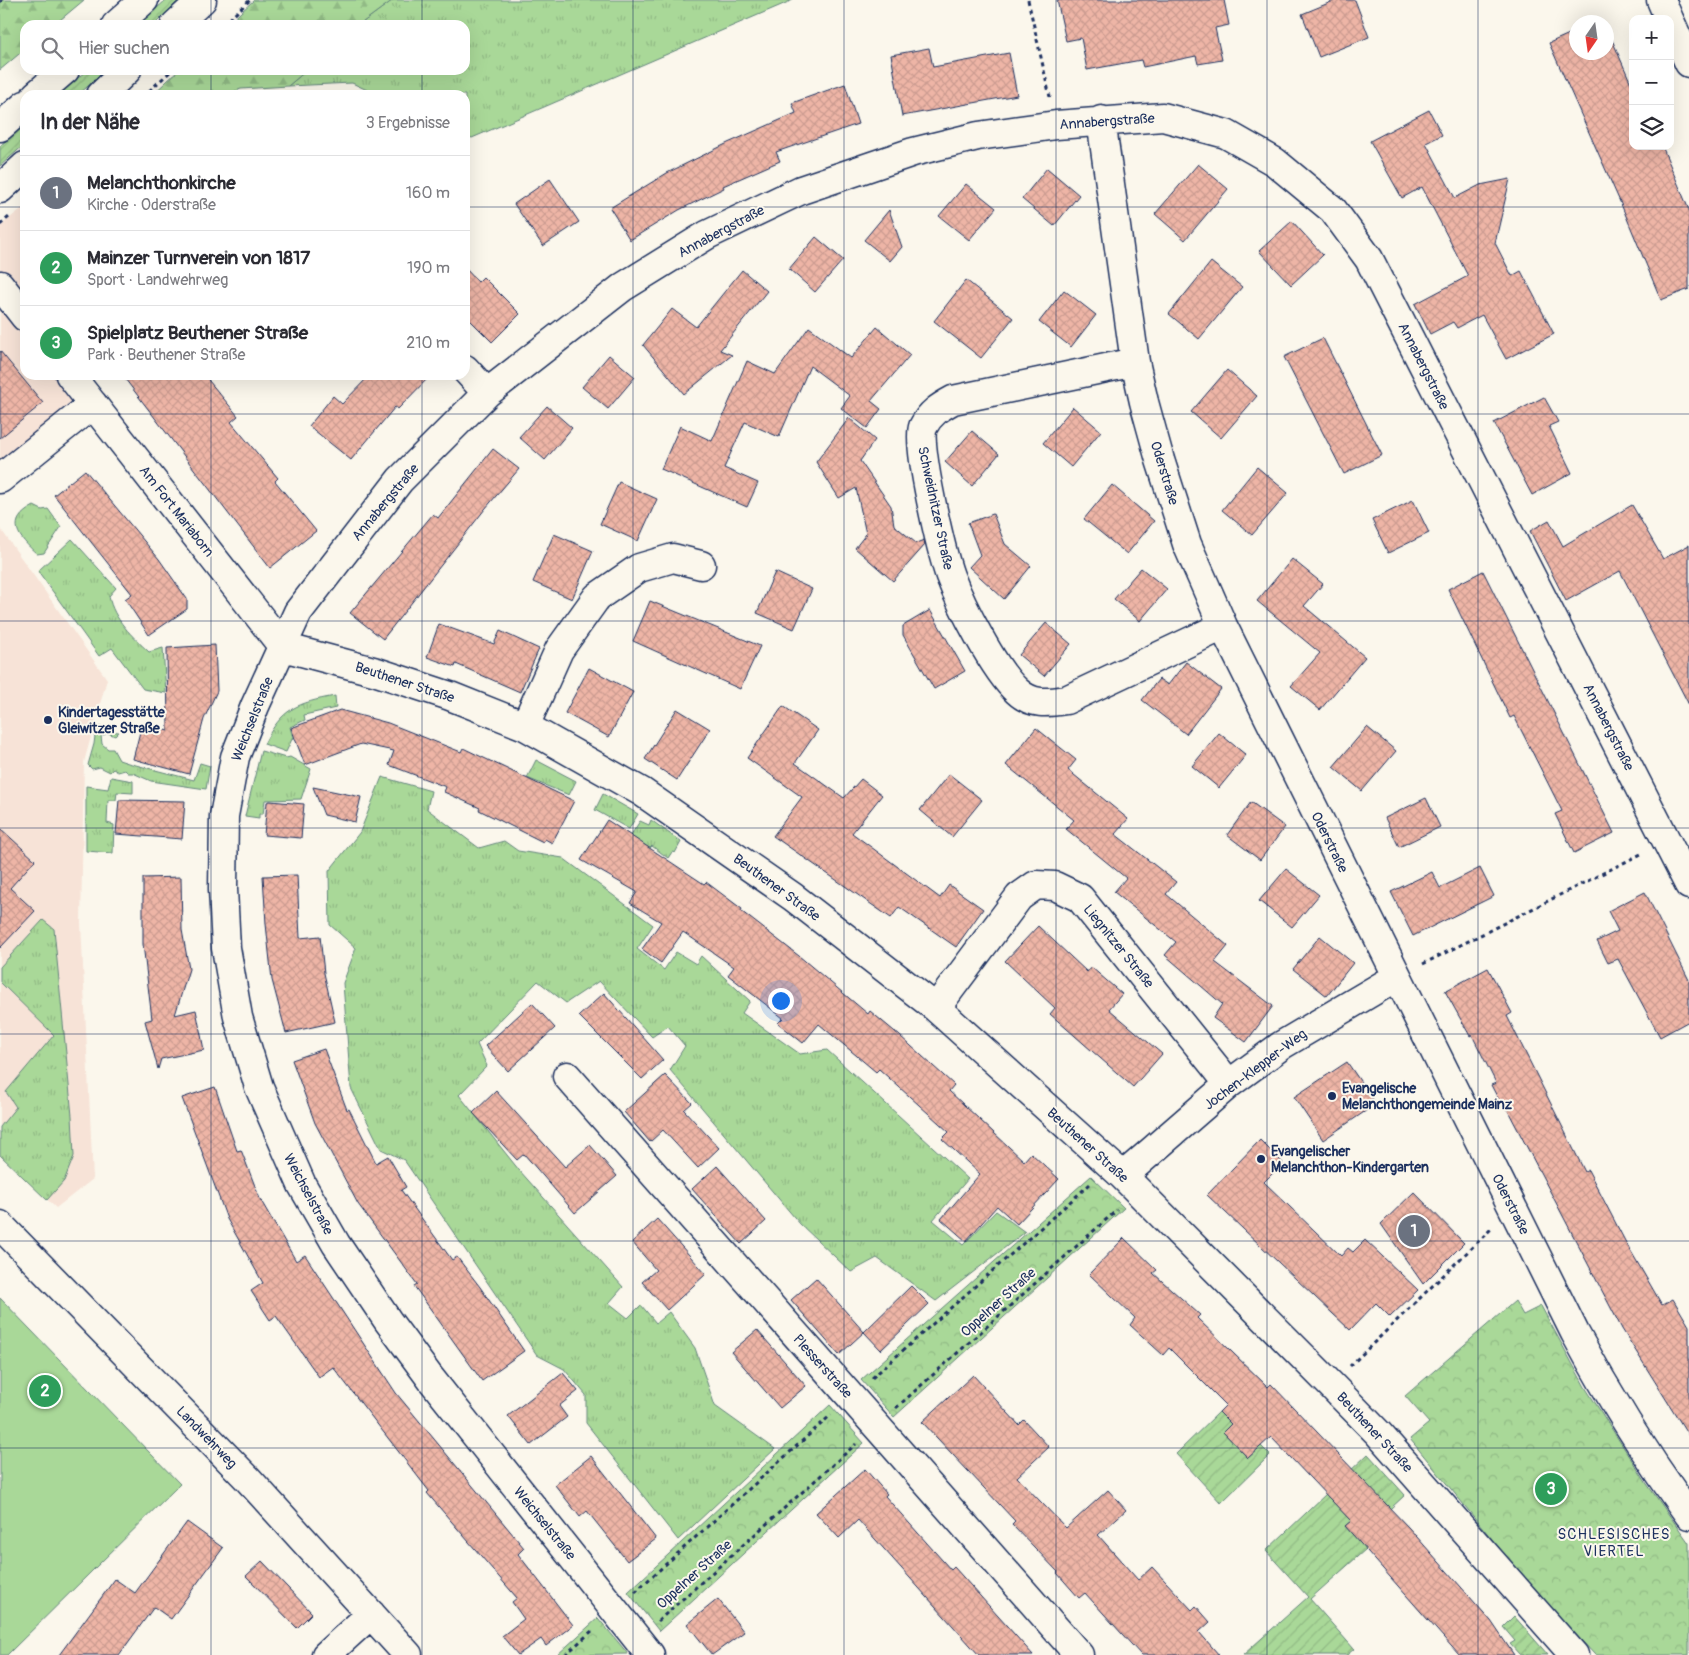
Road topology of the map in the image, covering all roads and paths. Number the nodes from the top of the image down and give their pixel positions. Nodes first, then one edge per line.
1 (144, 0) edge
2 (202, 0) edge
3 (250, 0) edge
4 (1028, 0) edge
5 (1661, 0) edge
6 (1668, 15) edge
7 (122, 20) edge
8 (180, 20) edge
9 (228, 20) edge
10 (1674, 29) edge
11 (1689, 64) edge
12 (59, 75) edge
13 (122, 75) edge
14 (167, 75) edge
15 (42, 90) edge
16 (105, 90) edge
17 (150, 90) edge
18 (20, 109) edge
19 (1101, 120) junction
20 (1056, 125) junction
21 (0, 127) edge
22 (20, 171) edge
23 (0, 189) edge
24 (0, 286) edge
25 (20, 311) edge
26 (1135, 362) junction
27 (470, 374) edge
28 (74, 380) edge
29 (487, 393) junction
30 (93, 404) junction
31 (0, 479) edge
32 (701, 565) dead end
33 (1223, 626) junction
34 (283, 646) junction
35 (525, 726) junction
36 (1649, 850) dead end
37 (1689, 885) edge
38 (1406, 972) junction
39 (936, 1008) junction
40 (567, 1076) dead end
41 (1229, 1084) junction
42 (1123, 1176) junction
43 (1091, 1182) dead end
44 (1119, 1208) dead end
45 (0, 1225) edge
46 (1481, 1238) dead end
47 (866, 1384) dead end
48 (1331, 1385) junction
49 (834, 1412) dead end
50 (892, 1412) dead end
51 (859, 1441) dead end
52 (1689, 1515) edge
53 (632, 1594) dead end
54 (371, 1614) junction
55 (600, 1623) dead end
56 (656, 1623) dead end
57 (326, 1655) edge
58 (408, 1655) edge
59 (565, 1655) edge
60 (650, 1655) edge
61 (1079, 1655) edge
62 (1574, 1655) edge

1 - 7 main road
2 - 8 main road
3 - 9 path
4 - 20 path
5 - 6 main road
10 - 11 main road
12 - 15 main road
13 - 16 main road
14 - 17 path
18 - 21 main road
19 - 20 main road, Annabergstraße
19 - 26 main road, Oderstraße
19 - 37 main road, Annabergstraße
20 - 29 main road, Annabergstraße
22 - 23 main road
24 - 25 main road
26 - 33 main road, Oderstraße
26 - 33 main road, Schweidnitzer Straße
27 - 29 main road
28 - 30 main road, Am Fort Mariaborn
29 - 34 main road, Annabergstraße
30 - 31 main road
30 - 34 main road, Am Fort Mariaborn
32 - 35 main road
33 - 38 main road, Oderstraße
34 - 35 main road, Beuthener Straße
34 - 60 main road, Weichselstraße
35 - 39 main road, Beuthener Straße
36 - 38 path
38 - 41 main road, Jochen-Klepper-Weg
38 - 52 main road, Oderstraße
39 - 41 main road, Liegnitzer Straße
39 - 42 main road, Beuthener Straße
40 - 61 main road, Plesserstraße
41 - 42 main road, Jochen-Klepper-Weg
42 - 48 main road, Beuthener Straße
43 - 47 path, Oppelner Straße
44 - 50 path, Oppelner Straße
45 - 54 main road, Landwehrweg
46 - 48 path
48 - 62 main road, Beuthener Straße
49 - 53 path, Oppelner Straße
51 - 56 path, Oppelner Straße
54 - 57 main road
54 - 58 main road, Landwehrweg
55 - 59 path

